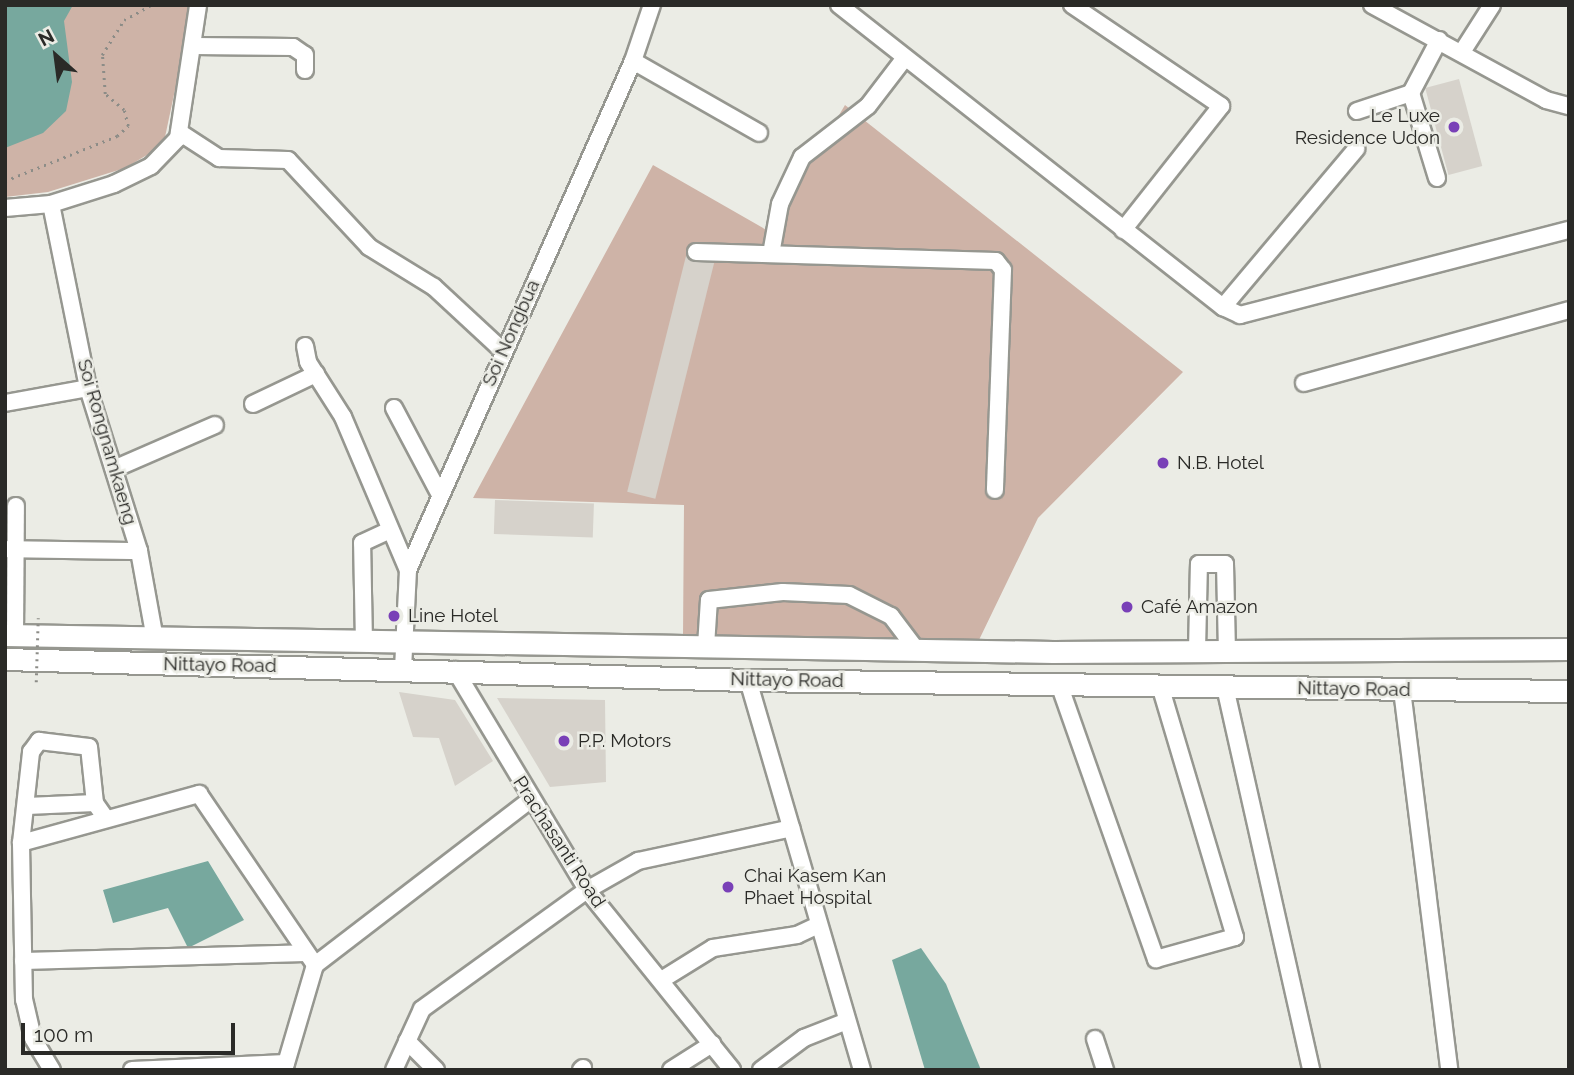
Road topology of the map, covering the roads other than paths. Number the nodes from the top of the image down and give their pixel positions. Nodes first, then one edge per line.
1 (198, 5) edge
2 (652, 5) edge
3 (839, 5) edge
4 (1072, 5) edge
5 (1372, 5) edge
6 (1492, 5) edge
7 (1439, 40) junction
8 (194, 46) junction
9 (1462, 52) junction
10 (904, 59) junction
11 (633, 61) junction
12 (305, 70) dead end
13 (1412, 93) junction
14 (1569, 106) edge
15 (1357, 111) dead end
16 (179, 132) junction
17 (759, 133) dead end
18 (1356, 149) dead end
19 (1437, 178) dead end
20 (51, 204) junction
21 (5, 208) edge
22 (1123, 230) junction
23 (1569, 230) edge
24 (696, 252) dead end
25 (771, 254) junction
26 (1223, 307) junction
27 (1569, 310) edge
28 (304, 346) dead end
29 (503, 351) junction
30 (316, 374) junction
31 (1304, 383) dead end
32 (88, 388) junction
33 (5, 403) edge
34 (253, 404) dead end
35 (394, 408) dead end
36 (215, 425) dead end
37 (114, 469) junction
38 (995, 490) dead end
39 (440, 495) junction
40 (16, 506) dead end
41 (390, 530) junction
42 (10, 549) edge
43 (139, 551) junction
44 (408, 570) junction
45 (10, 636) edge
46 (155, 639) junction
47 (364, 643) junction
48 (403, 644) junction
49 (454, 646) junction
50 (706, 646) junction
51 (845, 649) junction
52 (916, 649) junction
53 (1569, 649) edge
54 (1197, 650) junction
55 (1227, 650) junction
56 (5, 659) edge
57 (403, 669) junction
58 (455, 670) junction
59 (748, 680) junction
60 (845, 681) junction
61 (1059, 684) junction
62 (1160, 686) junction
63 (1225, 687) junction
64 (1402, 690) junction
65 (1569, 691) edge
66 (529, 801) junction
67 (95, 803) junction
68 (27, 806) junction
69 (106, 820) junction
70 (792, 828) junction
71 (22, 843) junction
72 (587, 890) junction
73 (818, 925) junction
74 (310, 959) junction
75 (23, 961) junction
76 (663, 979) junction
77 (847, 1021) junction
78 (1095, 1039) dead end
79 (407, 1041) junction
80 (712, 1044) junction
81 (285, 1066) edge
82 (52, 1070) edge
83 (132, 1070) edge
84 (394, 1070) edge
85 (436, 1070) edge
86 (671, 1070) edge
87 (732, 1070) edge
88 (761, 1070) edge
89 (862, 1070) edge
90 (1105, 1070) edge
91 (1311, 1070) edge
92 (1448, 1070) edge

1 - 8 street
2 - 11 street, Soi Nongbua
3 - 10 street
4 - 22 street
5 - 7 street
6 - 9 street
7 - 9 street
7 - 13 street
8 - 12 street
8 - 16 street
9 - 14 street
10 - 22 street
10 - 25 street
11 - 17 street
11 - 29 street, Soi Nongbua
13 - 15 street
13 - 19 street
16 - 20 street
16 - 29 street
18 - 26 street
20 - 21 street
20 - 32 street, Soi Rongnamkaeng
22 - 26 street
23 - 26 street
24 - 25 street
25 - 38 street
27 - 31 street
28 - 30 street
29 - 39 street, Soi Nongbua
30 - 34 street
30 - 41 street
32 - 33 street
32 - 37 street, Soi Rongnamkaeng
35 - 39 street
36 - 37 street
37 - 43 street, Soi Rongnamkaeng
39 - 44 street, Soi Nongbua
40 - 42 street
41 - 44 street
41 - 47 street
42 - 43 street
42 - 45 street
43 - 46 street, Soi Rongnamkaeng
44 - 48 street, Soi Nongbua
45 - 46 main road, Nittayo Road
46 - 47 main road, Nittayo Road
47 - 48 main road, Nittayo Road
48 - 49 main road, Nittayo Road
48 - 57 street, Soi Nongbua
49 - 50 main road, Nittayo Road
49 - 58 main road
50 - 51 main road, Nittayo Road
50 - 52 street
51 - 52 main road, Nittayo Road
51 - 60 main road
52 - 54 main road, Nittayo Road
53 - 55 main road, Nittayo Road
54 - 55 main road, Nittayo Road
54 - 55 street
56 - 57 main road, Nittayo Road
57 - 58 main road, Nittayo Road
58 - 59 main road, Nittayo Road
58 - 66 street, Prachasanti Road
59 - 60 main road, Nittayo Road
59 - 70 street
60 - 61 main road, Nittayo Road
61 - 62 main road, Nittayo Road
61 - 62 street
62 - 63 main road, Nittayo Road
63 - 64 main road, Nittayo Road
63 - 91 street
64 - 65 main road, Nittayo Road
64 - 92 street
66 - 72 street, Prachasanti Road
66 - 74 street
67 - 68 street
67 - 68 street
67 - 69 street
68 - 71 street
69 - 71 street
69 - 74 street
70 - 72 street
70 - 73 street
71 - 75 street
72 - 76 street, Prachasanti Road
72 - 79 street
73 - 76 street
73 - 77 street
74 - 75 street
74 - 81 street
75 - 82 street
76 - 80 street, Prachasanti Road
77 - 88 street
77 - 89 street
78 - 90 street
79 - 84 street
79 - 85 street
80 - 86 street
80 - 87 street, Prachasanti Road
81 - 83 street

